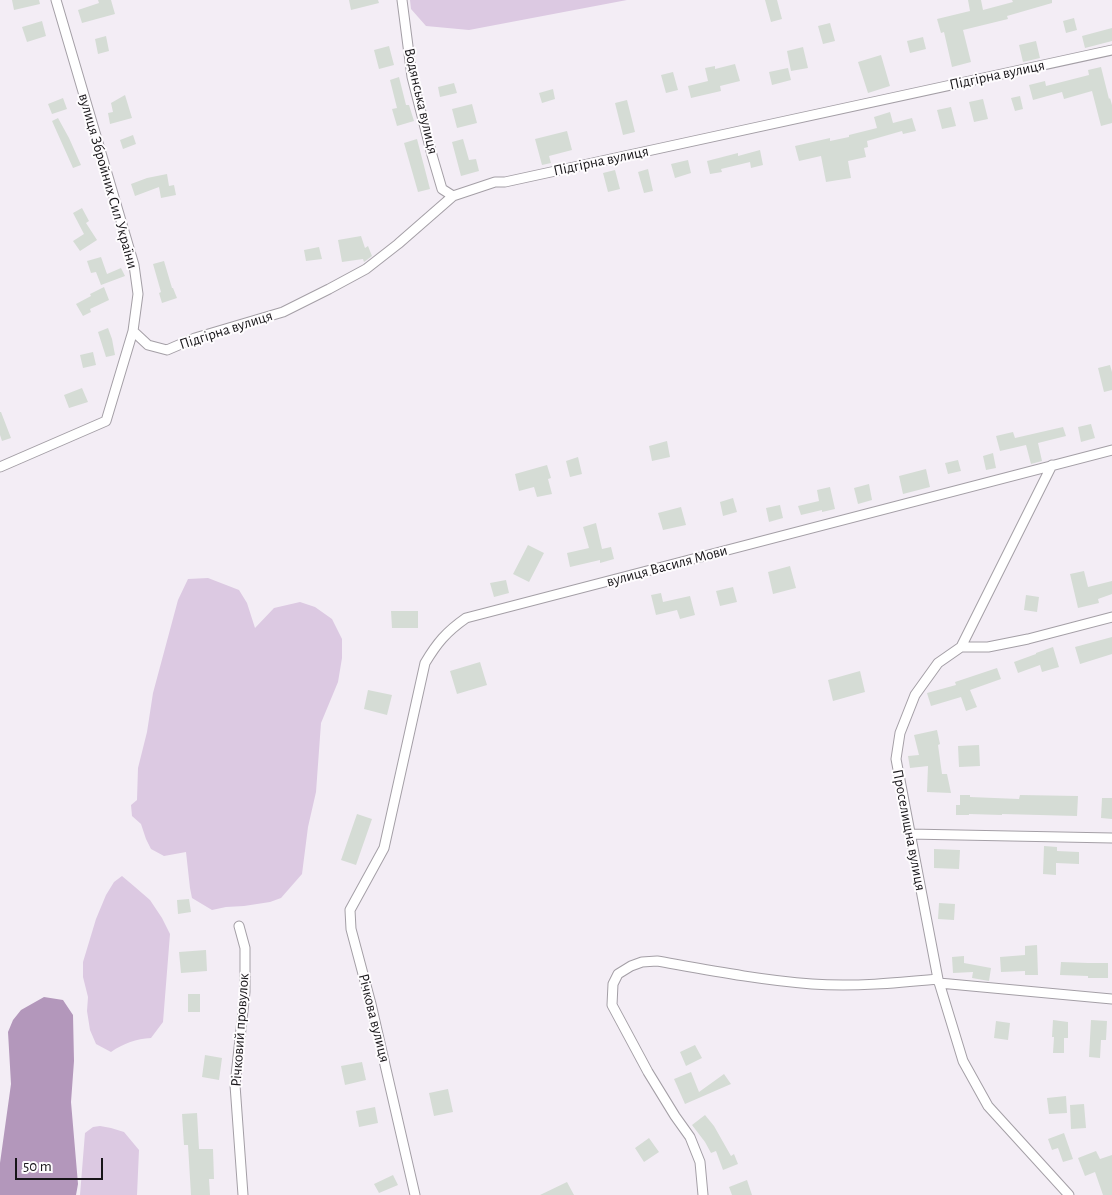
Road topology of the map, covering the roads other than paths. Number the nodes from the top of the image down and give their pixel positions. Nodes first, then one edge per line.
1 (56, 0) edge
2 (402, 0) edge
3 (1112, 50) edge
4 (453, 196) junction
5 (133, 332) junction
6 (1112, 450) edge
7 (1052, 465) junction
8 (0, 467) edge
9 (1112, 617) edge
10 (962, 647) junction
11 (909, 834) junction
12 (1112, 838) edge
13 (384, 848) joint
14 (239, 926) dead end
15 (938, 981) junction
16 (1112, 998) edge
17 (243, 1195) edge
18 (415, 1195) edge
19 (703, 1195) edge
20 (1069, 1195) edge

1 - 5 street, вулиця Збройних Сил України
2 - 4 street, Водянська вулиця
3 - 4 street, Підгірна вулиця
4 - 5 street, Підгірна вулиця
5 - 8 street, вулиця Збройних Сил України
6 - 7 street, вулиця Василя Мови
7 - 10 street, Проселищна вулиця
7 - 13 street, вулиця Василя Мови
9 - 10 street
10 - 11 street, Проселищна вулиця
11 - 12 street
11 - 15 street, Проселищна вулиця
13 - 18 street, Річкова вулиця
14 - 17 street, Річковий провулок
15 - 16 street
15 - 19 street
15 - 20 street, Проселищна вулиця

